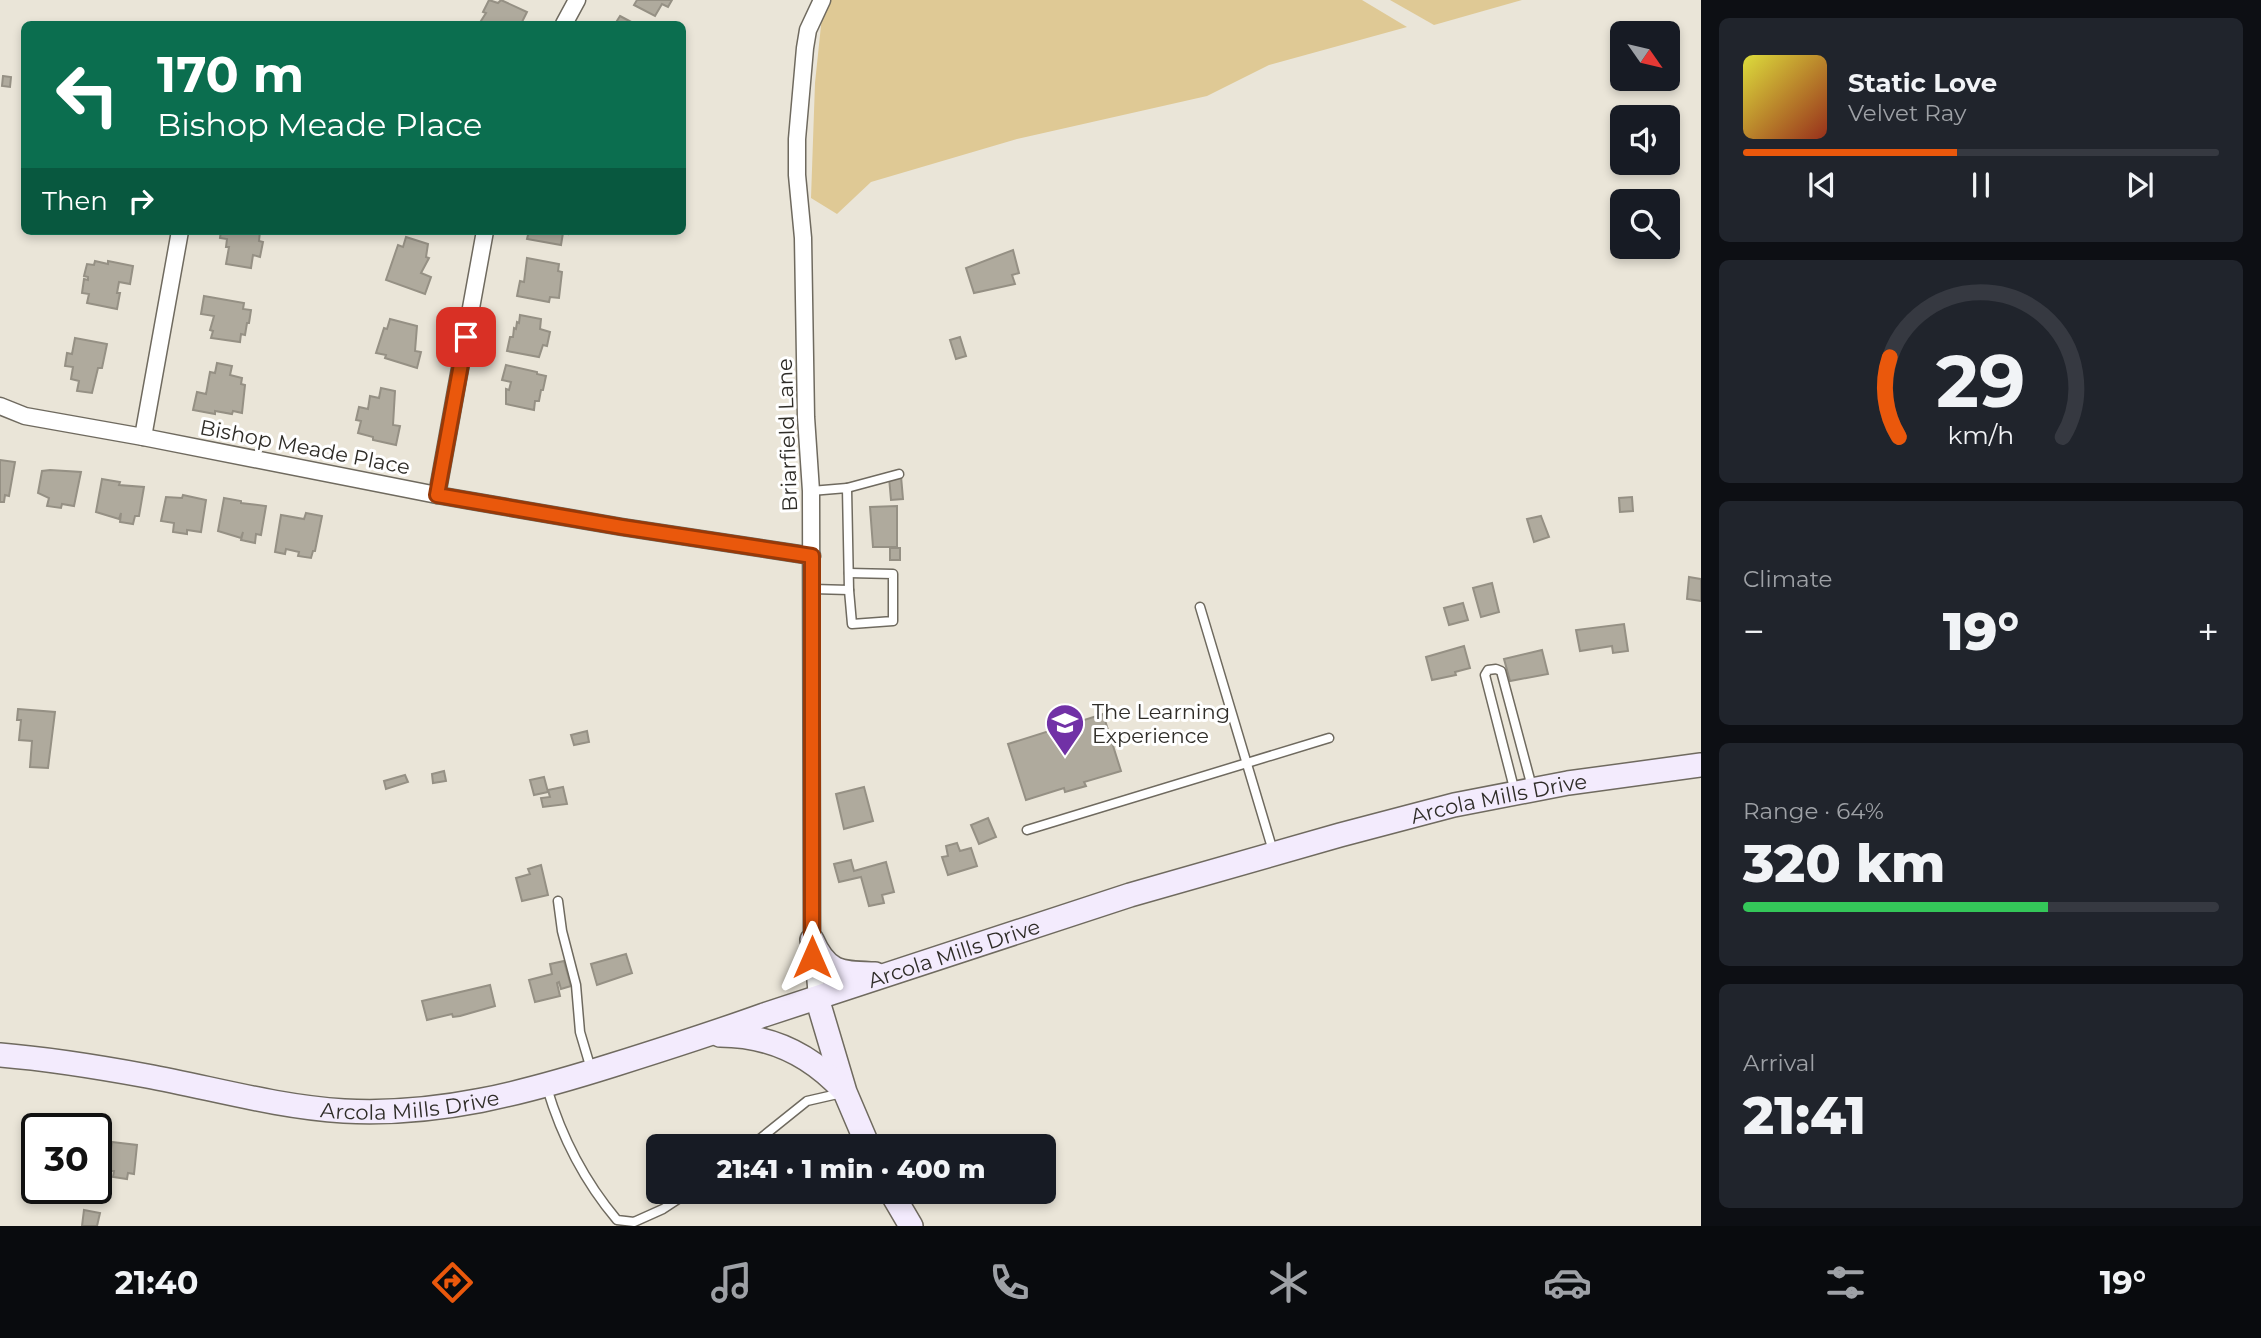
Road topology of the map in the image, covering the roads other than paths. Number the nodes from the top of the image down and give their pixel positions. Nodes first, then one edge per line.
1 (577, 0) edge
2 (822, 0) edge
3 (566, 21) edge
4 (179, 235) edge
5 (484, 235) edge
6 (0, 407) edge
7 (143, 437) junction
8 (899, 474) dead end
9 (847, 488) junction
10 (811, 491) junction
11 (437, 495) junction
12 (812, 556) junction
13 (849, 573) junction
14 (813, 589) junction
15 (849, 590) junction
16 (1200, 607) dead end
17 (1329, 738) dead end
18 (1247, 762) junction
19 (1701, 765) edge
20 (1524, 791) junction
21 (1027, 830) dead end
22 (1274, 854) junction
23 (558, 901) dead end
24 (812, 940) junction
25 (892, 974) junction
26 (817, 998) junction
27 (709, 1035) junction
28 (0, 1055) edge
29 (592, 1072) junction
30 (546, 1086) junction
31 (845, 1092) junction
32 (766, 1134) edge
33 (863, 1134) edge
34 (671, 1204) edge
35 (898, 1204) edge
36 (911, 1226) edge

1 - 3 street
2 - 10 street, Briarfield Lane
4 - 7 street
5 - 11 street
6 - 7 street, Bishop Meade Place
7 - 11 street, Bishop Meade Place
8 - 9 lane
9 - 10 lane
9 - 13 lane
10 - 12 street, Briarfield Lane
11 - 12 street, Bishop Meade Place
12 - 14 street, Briarfield Lane
13 - 15 lane
13 - 15 lane
14 - 15 lane
14 - 24 street, Briarfield Lane
16 - 18 lane
17 - 18 lane
18 - 21 lane
18 - 22 lane
19 - 20 street, Arcola Mills Drive
20 - 20 lane
20 - 22 street, Arcola Mills Drive
22 - 25 street, Arcola Mills Drive
23 - 29 lane
24 - 25 street
24 - 26 street, Briarfield Lane
25 - 26 street, Arcola Mills Drive
26 - 27 street, Arcola Mills Drive
26 - 31 street
27 - 29 street, Arcola Mills Drive
27 - 31 street
28 - 30 street, Arcola Mills Drive
29 - 30 street, Arcola Mills Drive
30 - 34 lane
31 - 32 lane
31 - 33 street
35 - 36 street

